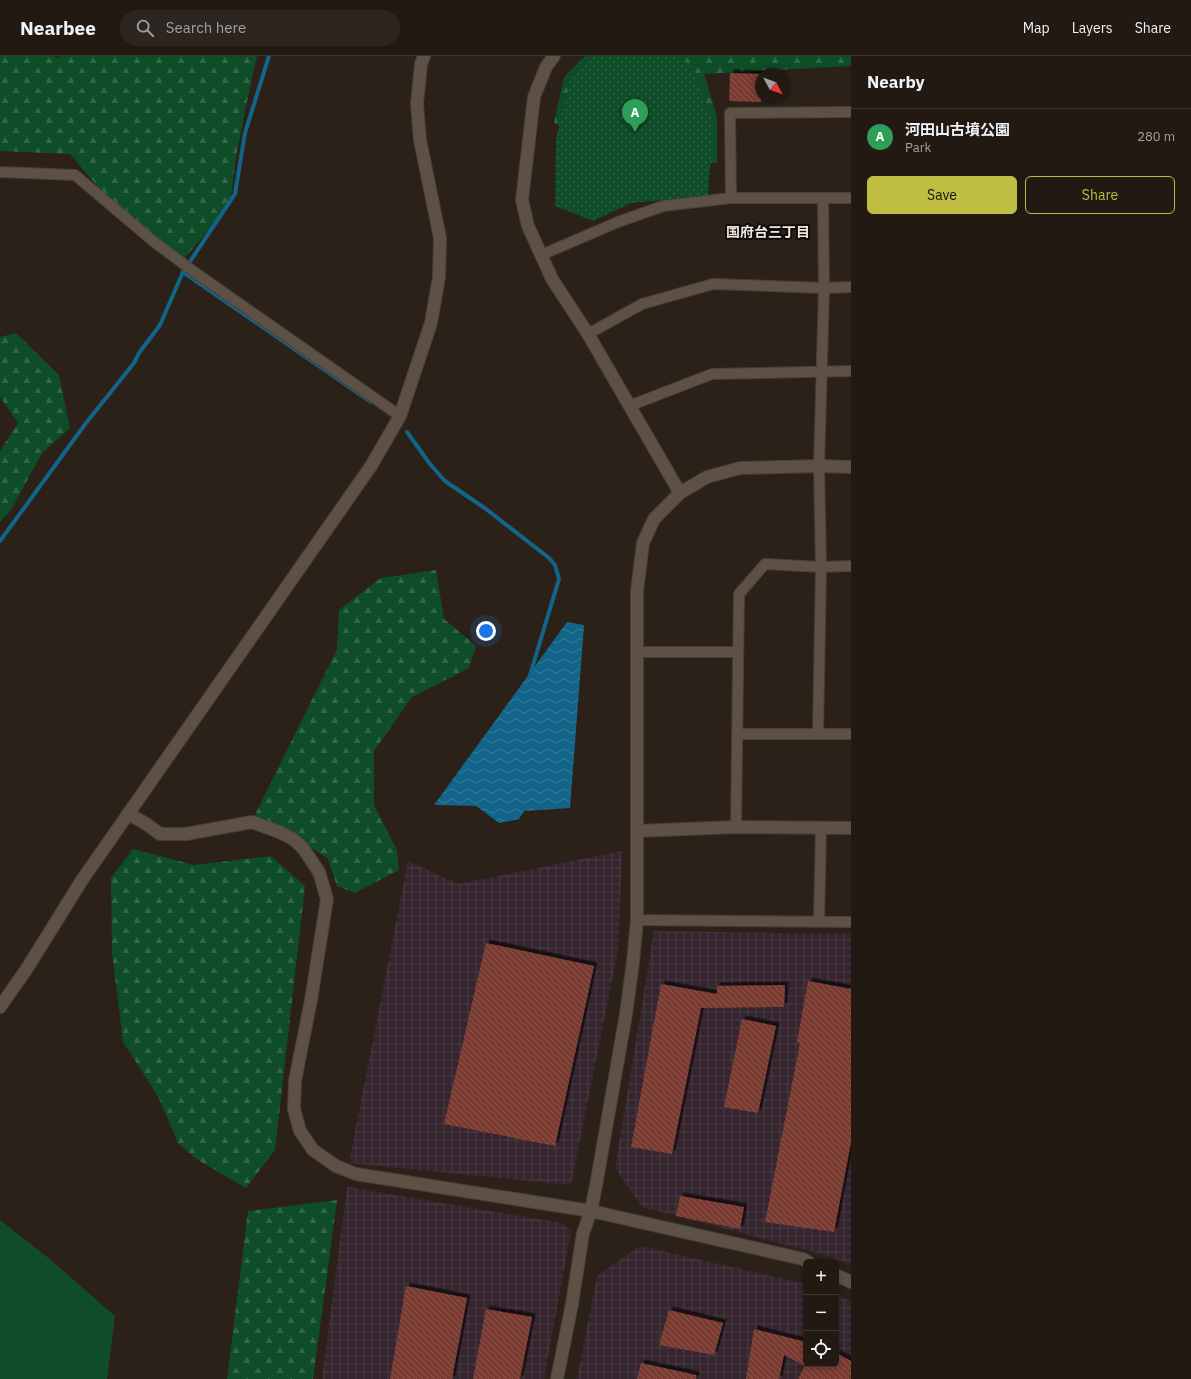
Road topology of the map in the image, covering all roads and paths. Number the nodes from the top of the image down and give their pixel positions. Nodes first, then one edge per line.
1 (424, 56) edge
2 (554, 56) edge
3 (851, 112) edge
4 (0, 172) edge
5 (732, 198) junction
6 (823, 198) junction
7 (851, 198) edge
8 (541, 255) junction
9 (824, 288) junction
10 (851, 288) edge
11 (588, 334) junction
12 (822, 371) junction
13 (851, 371) edge
14 (629, 406) junction
15 (400, 416) junction
16 (819, 466) junction
17 (851, 467) edge
18 (680, 492) junction
19 (851, 566) edge
20 (821, 567) junction
21 (637, 652) junction
22 (738, 652) junction
23 (738, 734) junction
24 (818, 734) junction
25 (851, 734) edge
26 (128, 814) junction
27 (736, 827) junction
28 (821, 828) junction
29 (851, 828) edge
30 (637, 831) junction
31 (637, 920) junction
32 (819, 922) junction
33 (851, 922) edge
34 (0, 1007) edge
35 (591, 1211) junction
36 (803, 1260) edge
37 (839, 1276) edge
38 (851, 1282) edge
39 (557, 1379) edge

1 - 15 street
2 - 8 street
3 - 5 street
4 - 15 street
5 - 6 street
5 - 8 street
6 - 7 street
6 - 9 street
8 - 11 street
9 - 10 street
9 - 11 street
9 - 12 street
11 - 14 street
12 - 13 street
12 - 14 street
12 - 16 street
14 - 18 street
15 - 26 street
16 - 17 street
16 - 18 street
16 - 20 street
18 - 21 street
19 - 20 street
20 - 22 street
20 - 24 street
21 - 22 street
21 - 30 street
22 - 23 street
23 - 24 street
23 - 27 street
24 - 25 street
26 - 34 street
26 - 35 street
27 - 28 street
27 - 30 street
28 - 29 street
28 - 32 street
30 - 31 street
31 - 32 street
31 - 35 street
32 - 33 street
35 - 36 street
35 - 39 street
37 - 38 street

